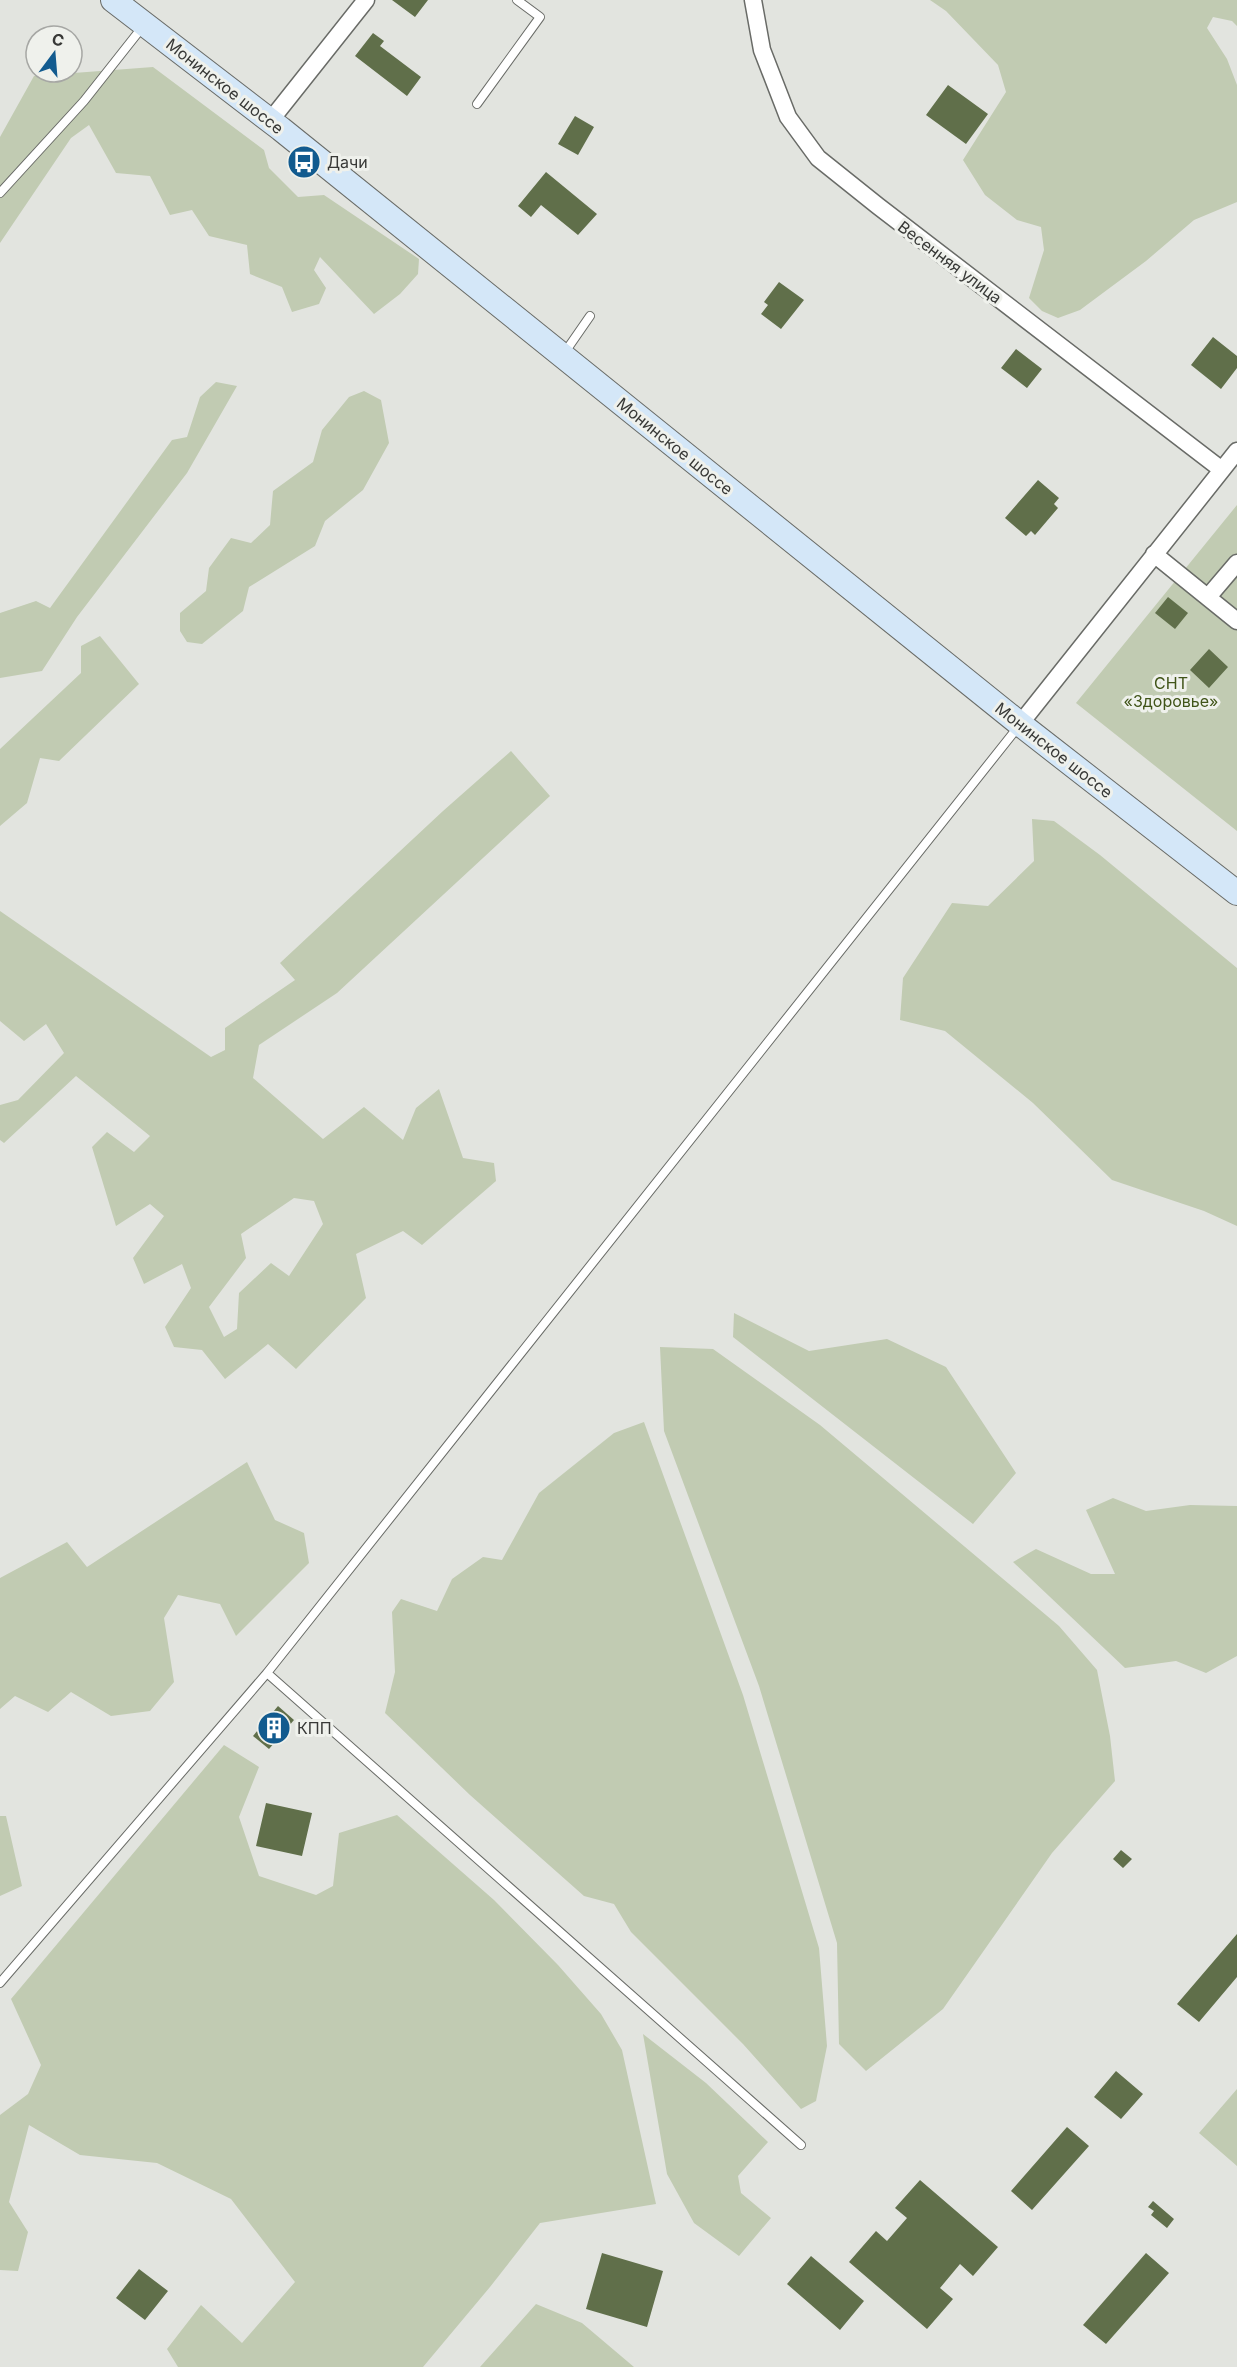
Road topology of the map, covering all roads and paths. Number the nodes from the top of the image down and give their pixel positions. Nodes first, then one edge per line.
1 (113, 0) edge
2 (366, 0) edge
3 (517, 0) edge
4 (753, 0) edge
5 (144, 24) junction
6 (477, 104) dead end
7 (270, 121) junction
8 (0, 193) edge
9 (590, 316) dead end
10 (562, 356) junction
11 (1237, 452) edge
12 (1222, 470) junction
13 (1154, 554) junction
14 (1237, 563) edge
15 (1208, 597) junction
16 (1237, 621) edge
17 (1020, 724) junction
18 (1237, 892) edge
19 (267, 1673) junction
20 (0, 1983) edge
21 (801, 2145) dead end

1 - 5 main road, Монинское шоссе
2 - 7 street
3 - 6 lane
4 - 12 street, Весенняя улица
5 - 7 main road, Монинское шоссе
5 - 8 lane
7 - 10 main road, Монинское шоссе
9 - 10 lane
10 - 17 main road, Монинское шоссе
11 - 12 street
12 - 13 street
13 - 15 street
13 - 17 street
14 - 15 street
15 - 16 street
17 - 18 main road, Монинское шоссе
17 - 19 lane
19 - 20 lane
19 - 21 lane

